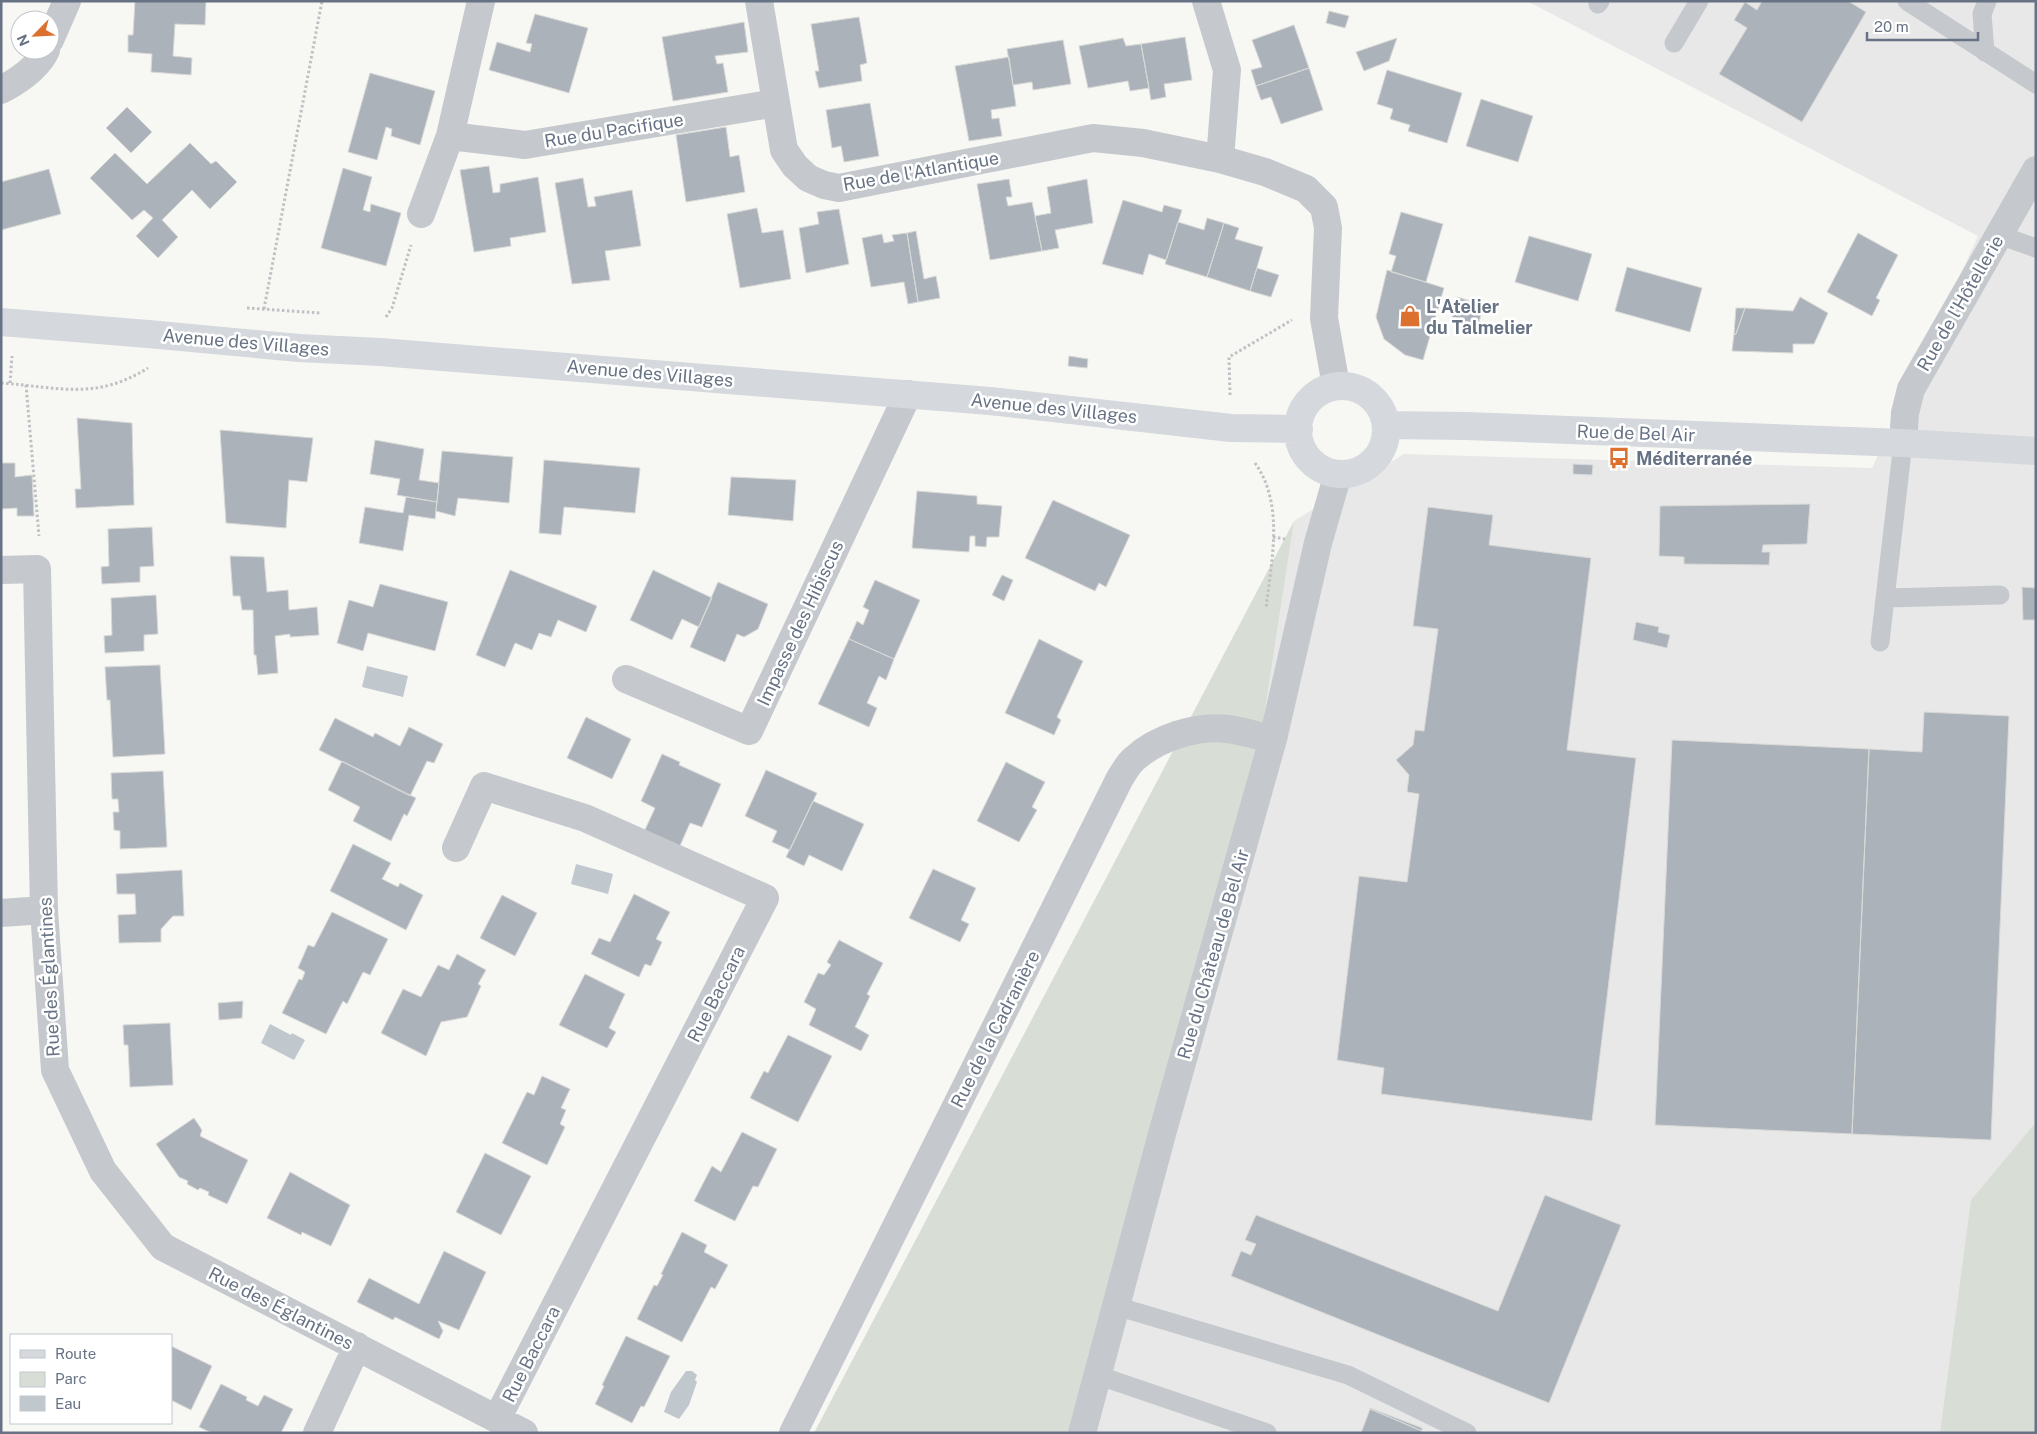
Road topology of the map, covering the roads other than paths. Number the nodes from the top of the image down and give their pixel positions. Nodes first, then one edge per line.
1 (67, 1) edge
2 (481, 1) edge
3 (760, 1) edge
4 (1206, 1) edge
5 (1700, 1) edge
6 (1907, 1) edge
7 (1987, 1) edge
8 (60, 17) edge
9 (1674, 43) dead end
10 (1985, 52) junction
11 (38, 60) edge
12 (2036, 84) edge
13 (1, 90) edge
14 (776, 103) junction
15 (450, 136) junction
16 (1220, 159) junction
17 (2036, 170) edge
18 (421, 214) road end
19 (1999, 235) junction
20 (2036, 248) edge
21 (1, 322) edge
22 (1336, 386) junction
23 (908, 394) junction
24 (1387, 425) junction
25 (1299, 429) junction
26 (1903, 443) junction
27 (2036, 451) edge
28 (1338, 474) junction
29 (1, 570) edge
30 (2000, 595) dead end
31 (1886, 598) junction
32 (1880, 642) dead end
33 (626, 679) dead end
34 (1273, 739) junction
35 (456, 848) dead end
36 (44, 910) junction
37 (1, 913) edge
38 (1116, 1306) junction
39 (358, 1346) junction
40 (1097, 1375) junction
41 (497, 1419) junction
42 (317, 1433) edge
43 (524, 1433) edge
44 (793, 1433) edge
45 (1082, 1433) edge
46 (1267, 1433) edge
47 (1467, 1433) edge

1 - 8 street
2 - 15 street
3 - 14 street, Rue de l'Atlantique
4 - 16 street
5 - 9 lane
6 - 10 lane
7 - 10 lane
10 - 12 lane
11 - 13 street
14 - 15 street, Rue du Pacifique
14 - 16 street, Rue de l'Atlantique
15 - 18 street
16 - 22 street, Rue de l'Atlantique
17 - 19 street, Rue de l'Hôtellerie
19 - 20 lane
19 - 26 street, Rue de l'Hôtellerie
21 - 23 street, Avenue des Villages
22 - 24 street
22 - 25 street
23 - 25 street, Avenue des Villages
23 - 33 street, Impasse des Hibiscus
24 - 26 street, Rue de Bel Air
24 - 28 street
25 - 28 street
26 - 27 street, Rue de Bel Air
26 - 31 lane
28 - 34 street, Rue du Château de Bel Air
29 - 36 street, Rue des Églantines
30 - 31 lane
31 - 32 lane
34 - 38 street, Rue du Château de Bel Air
34 - 44 street, Rue de la Cadranière
35 - 41 street, Rue Baccara
36 - 37 street
36 - 39 street, Rue des Églantines
38 - 40 street, Rue du Château de Bel Air
38 - 47 lane
39 - 41 street, Rue des Églantines
39 - 42 street
40 - 45 street, Rue du Château de Bel Air
40 - 46 lane
41 - 43 street, Rue des Églantines

